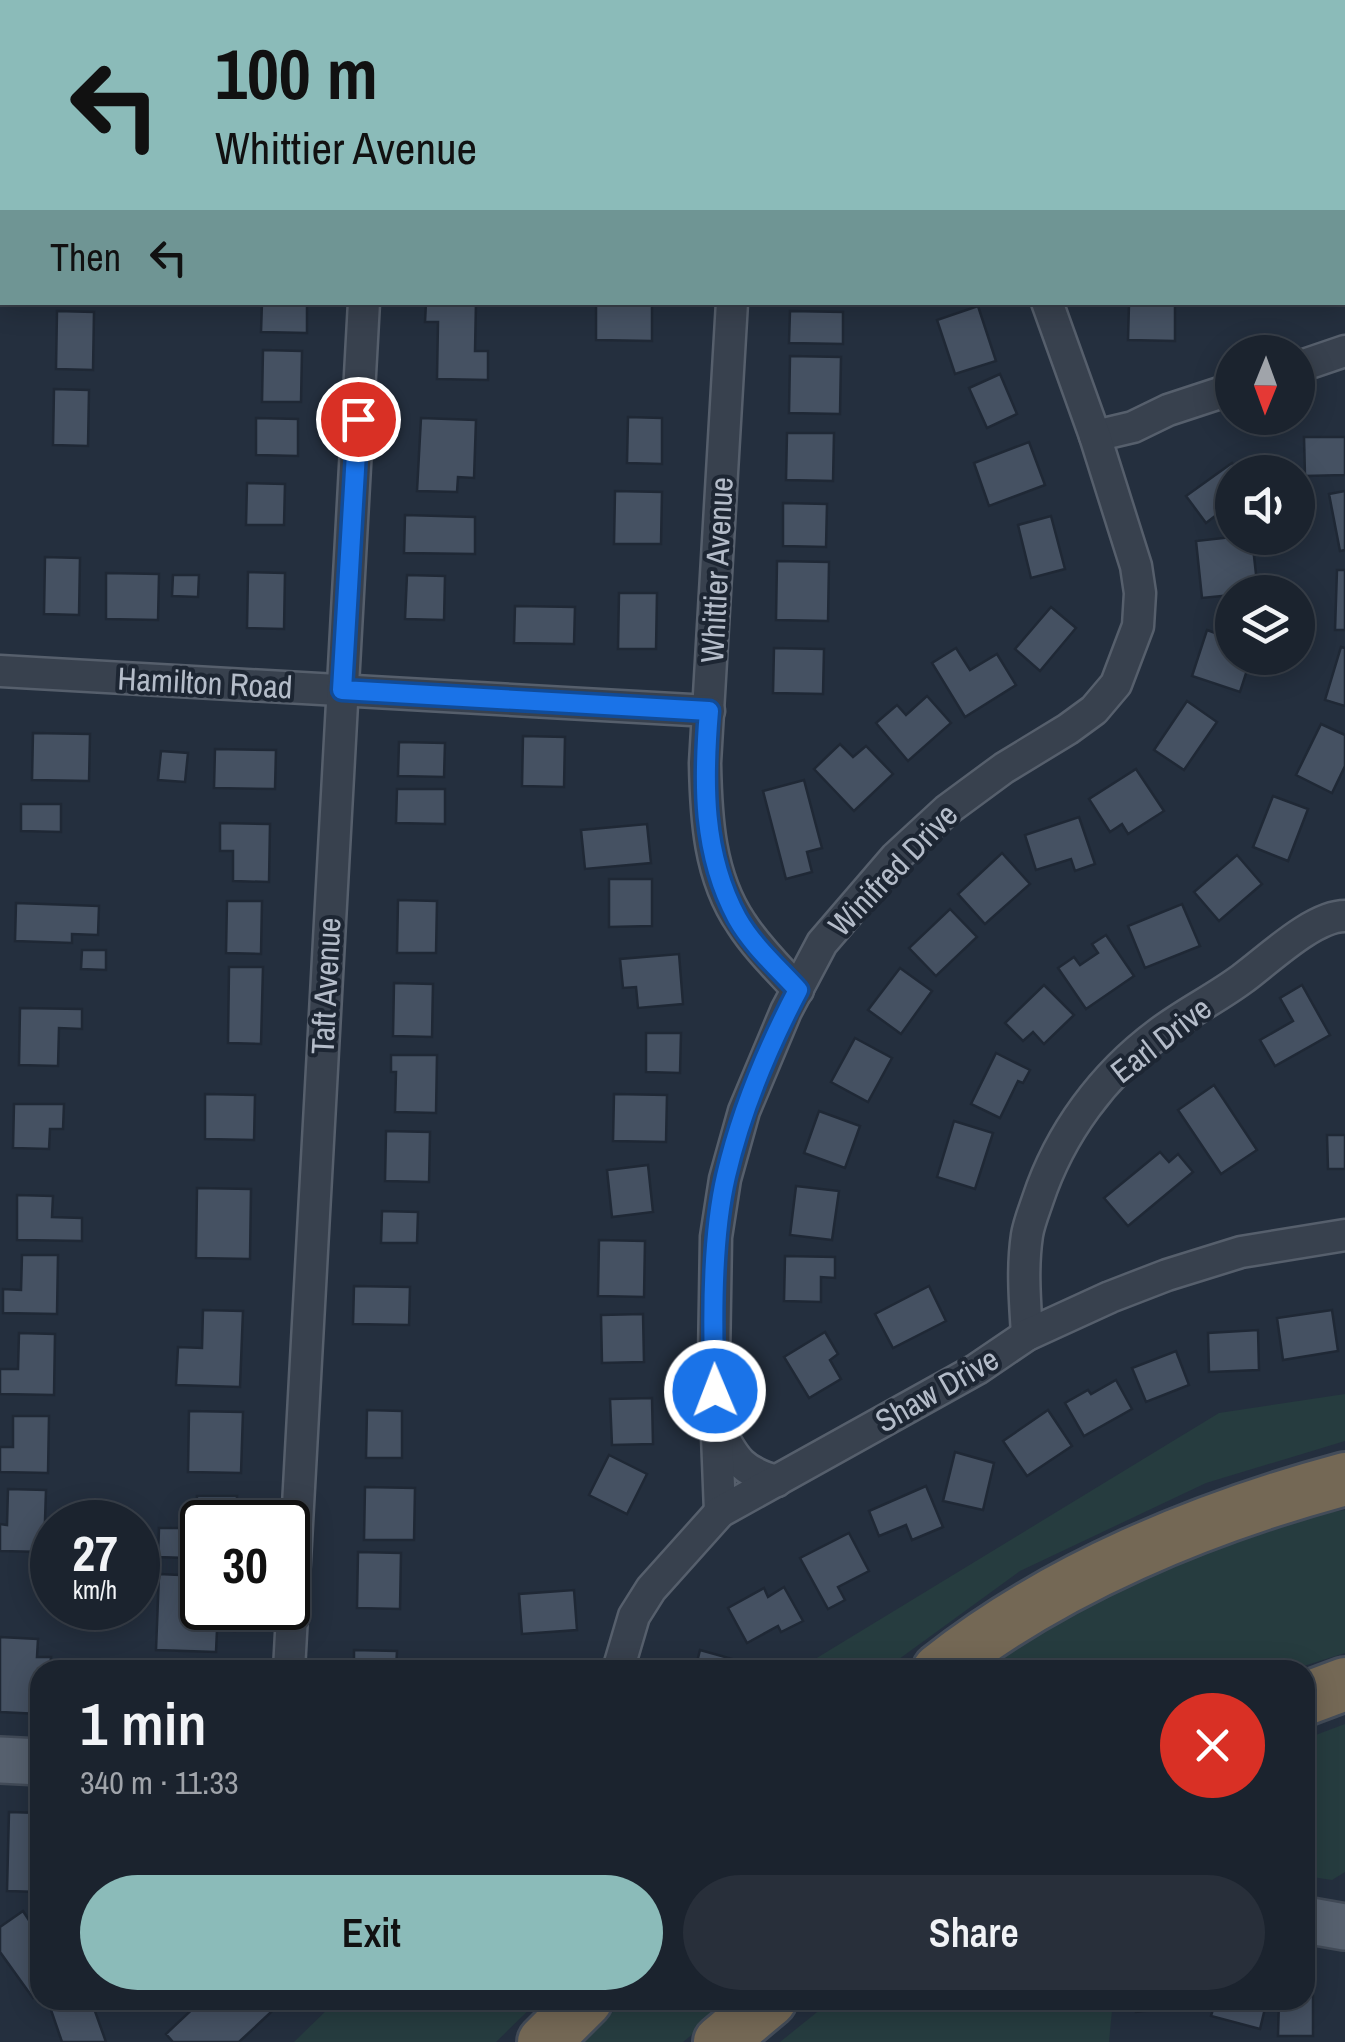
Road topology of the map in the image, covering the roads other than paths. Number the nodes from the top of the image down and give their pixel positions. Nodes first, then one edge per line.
1 (364, 305) edge
2 (732, 305) edge
3 (1048, 305) edge
4 (1345, 351) edge
5 (1315, 361) edge
6 (1215, 394) edge
7 (1094, 436) junction
8 (0, 671) edge
9 (342, 690) junction
10 (709, 711) junction
11 (1342, 911) edge
12 (798, 990) junction
13 (1345, 1235) edge
14 (1028, 1335) junction
15 (716, 1424) junction
16 (1345, 1479) edge
17 (776, 1481) junction
18 (720, 1512) junction
19 (290, 1660) edge
20 (621, 1660) edge
21 (955, 1660) edge
22 (1345, 1684) edge
23 (1315, 1695) edge
24 (0, 1760) edge
25 (30, 1762) edge
26 (1315, 1922) edge
27 (1345, 1927) edge
28 (576, 2010) edge
29 (758, 2010) edge
30 (544, 2042) edge
31 (720, 2042) edge

1 - 9 street, Taft Avenue
2 - 10 street, Whittier Avenue
3 - 7 street, Winifred Drive
4 - 5 street
6 - 7 street
7 - 12 street, Winifred Drive
8 - 9 street, Hamilton Road
9 - 10 street, Hamilton Road
9 - 19 street, Taft Avenue
10 - 12 street, Whittier Avenue
11 - 14 street, Earl Drive
12 - 15 street, Winifred Drive
13 - 14 street, Shaw Drive
14 - 17 street, Shaw Drive
15 - 17 street
15 - 18 street, Winifred Drive
16 - 21 highway
17 - 18 street, Shaw Drive
18 - 20 street, Shaw Drive
22 - 23 highway
24 - 25 main road
26 - 27 main road
28 - 30 highway
29 - 31 highway

